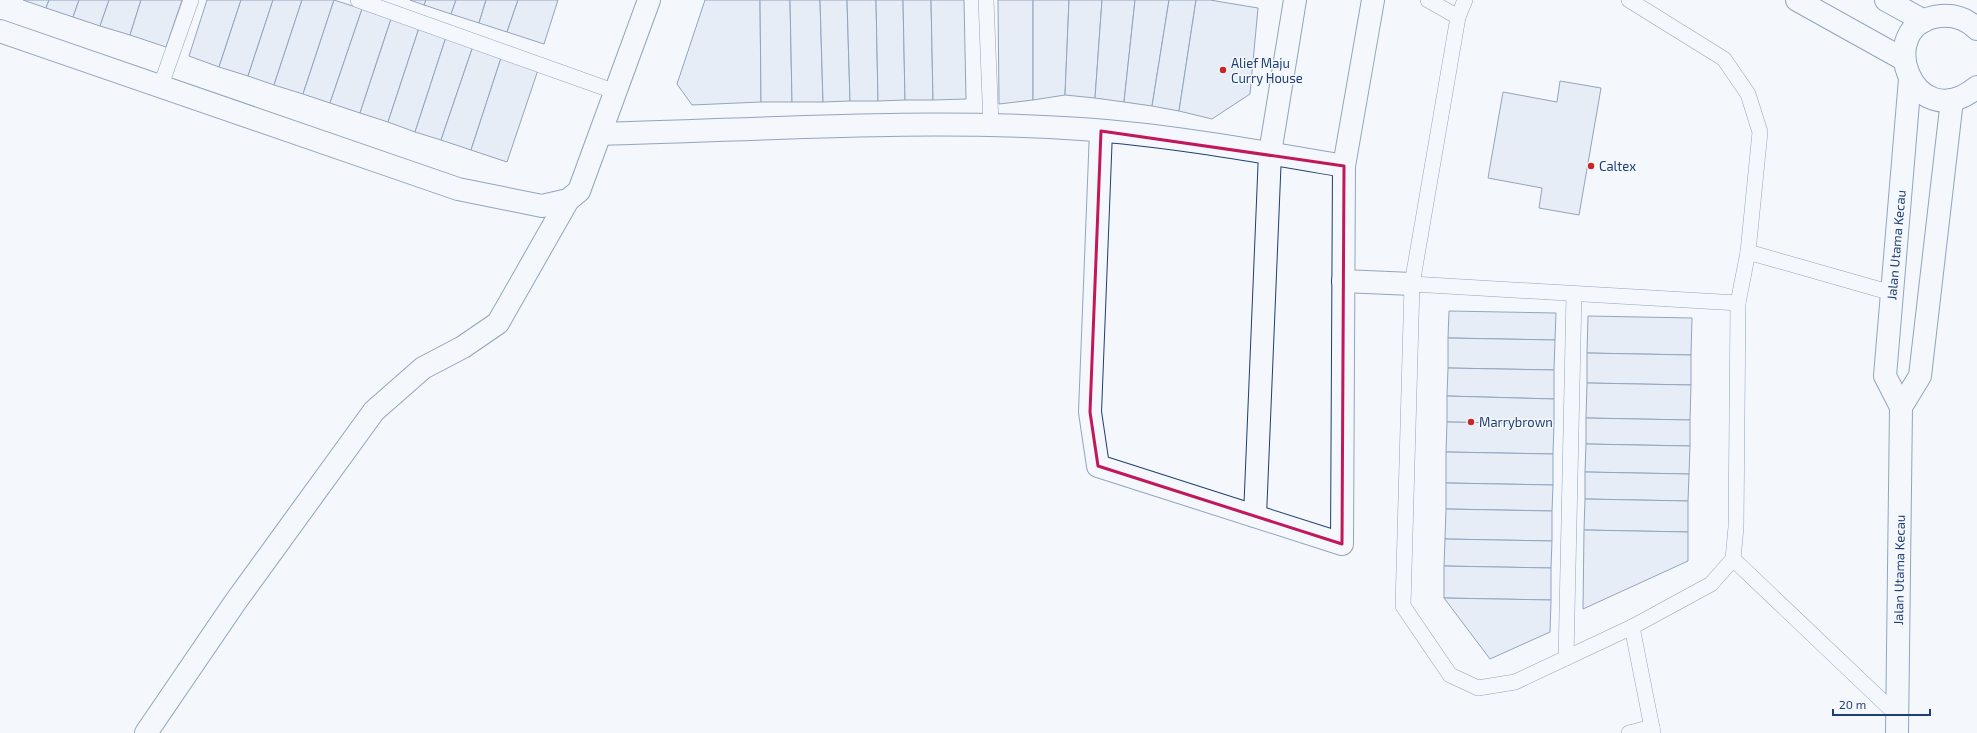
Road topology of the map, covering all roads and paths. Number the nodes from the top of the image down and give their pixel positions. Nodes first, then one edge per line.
1 (192, 0) edge
2 (358, 0) edge
3 (649, 0) edge
4 (986, 0) edge
5 (1295, 0) edge
6 (1373, 0) edge
7 (1428, 0) edge
8 (1465, 0) edge
9 (1629, 0) edge
10 (1797, 0) edge
11 (1886, 0) edge
12 (1933, 13) edge
13 (1458, 17) junction
14 (1977, 29) edge
15 (0, 31) edge
16 (1907, 69) junction
17 (161, 85) junction
18 (616, 92) junction
19 (1969, 95) edge
20 (991, 125) junction
21 (1101, 131) junction
22 (601, 134) junction
23 (1270, 153) junction
24 (1344, 166) junction
25 (568, 200) junction
26 (1748, 252) junction
27 (1343, 281) junction
28 (1412, 284) junction
29 (1892, 293) junction
30 (1574, 294) junction
31 (1738, 304) junction
32 (1901, 407) junction
33 (1255, 516) junction
34 (1732, 559) junction
35 (1632, 627) junction
36 (1566, 658) junction
37 (1897, 724) edge
38 (1652, 730) edge
39 (146, 733) edge
40 (1629, 733) edge

1 - 17 lane
2 - 18 lane
3 - 18 street
4 - 20 lane
5 - 23 street
6 - 24 street
7 - 13 lane
8 - 13 lane
9 - 26 lane
10 - 16 street
11 - 12 street
12 - 14 street
12 - 16 street, Jalan Utama Kecau
13 - 28 lane
15 - 17 street
16 - 19 street
16 - 29 street, Jalan Utama Kecau
17 - 25 street
18 - 22 street
19 - 32 street
20 - 21 street
20 - 22 street
21 - 23 street
21 - 33 street
22 - 25 street
23 - 24 street
23 - 33 street
24 - 27 street
25 - 39 street
26 - 29 lane
26 - 31 lane
27 - 28 street
27 - 33 street
28 - 30 lane
28 - 36 lane
29 - 32 street, Jalan Utama Kecau
30 - 31 lane
30 - 36 lane
31 - 34 lane
32 - 37 street, Jalan Utama Kecau
34 - 35 lane
34 - 37 lane
35 - 36 lane
35 - 38 lane
38 - 40 lane

